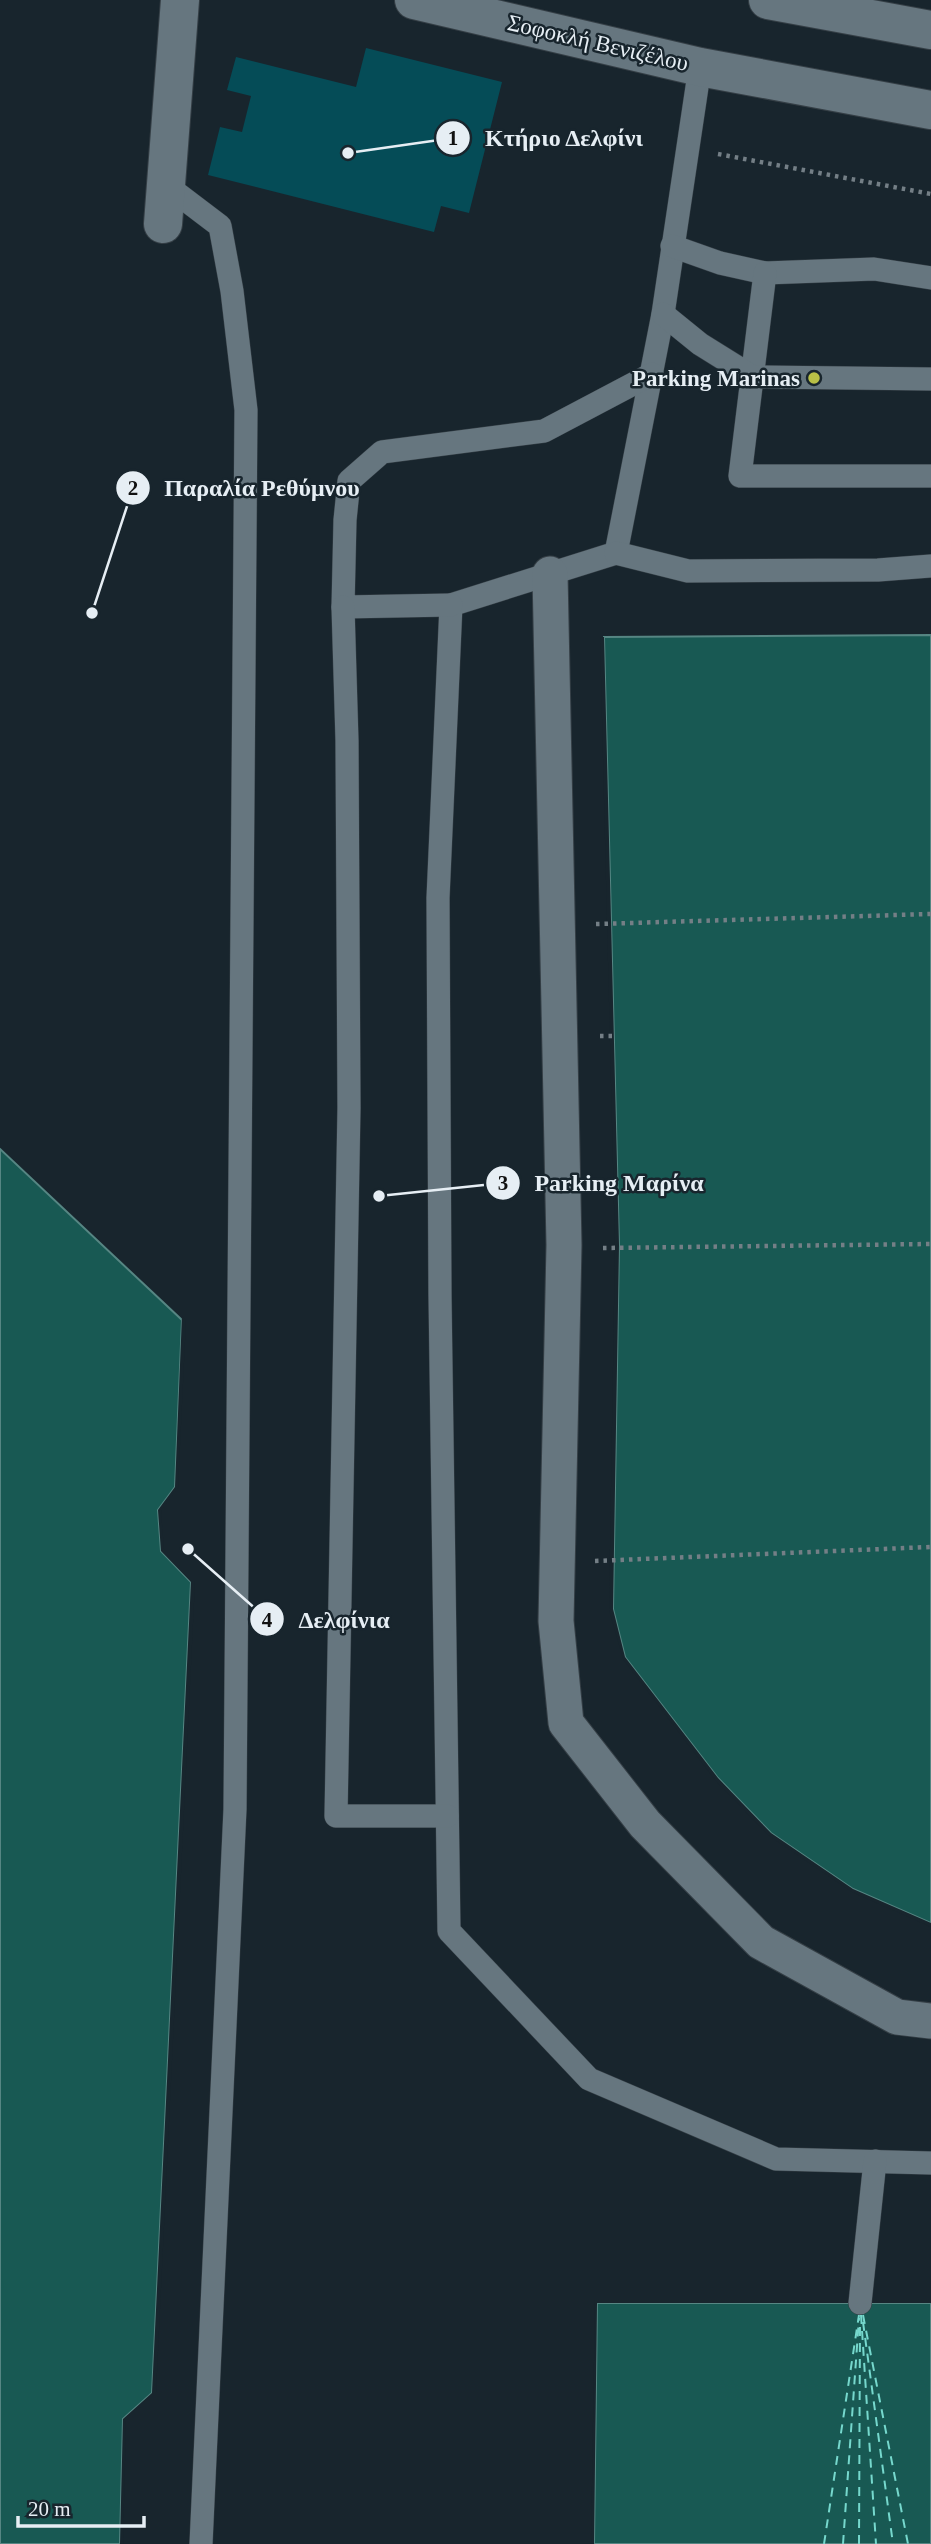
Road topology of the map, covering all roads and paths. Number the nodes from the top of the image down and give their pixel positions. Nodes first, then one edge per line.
1 (180, 0) edge
2 (414, 0) edge
3 (768, 0) edge
4 (931, 30) edge
5 (700, 67) junction
6 (931, 110) edge
7 (687, 148) junction
8 (166, 185) junction
9 (931, 194) edge
10 (163, 224) dead end
11 (672, 246) junction
12 (765, 273) junction
13 (931, 278) edge
14 (663, 314) junction
15 (652, 374) junction
16 (754, 377) junction
17 (931, 379) edge
18 (931, 476) edge
19 (617, 553) junction
20 (931, 566) edge
21 (550, 574) junction
22 (451, 604) junction
23 (343, 607) junction
24 (931, 914) edge
25 (600, 924) dead end
26 (931, 1244) edge
27 (606, 1248) dead end
28 (930, 1547) edge
29 (599, 1561) dead end
30 (447, 1816) junction
31 (931, 2021) edge
32 (875, 2161) junction
33 (931, 2163) edge
34 (860, 2303) dead end
35 (201, 2544) edge

1 - 8 main road
2 - 5 main road, Σοφοκλή Βενιζέλου
3 - 4 main road
5 - 6 main road, Σοφοκλή Βενιζέλου
5 - 7 lane
7 - 9 path
7 - 11 lane
8 - 10 main road
8 - 35 lane
11 - 12 lane
11 - 14 lane
12 - 13 lane
12 - 16 lane
14 - 15 lane
14 - 16 lane
15 - 19 lane
15 - 23 lane
16 - 17 lane
16 - 18 lane
19 - 20 lane
19 - 21 lane
21 - 22 lane
21 - 31 street
22 - 23 lane
22 - 30 lane
23 - 30 lane
24 - 25 path
26 - 27 path
28 - 29 path
30 - 32 lane
32 - 33 lane
32 - 34 lane

